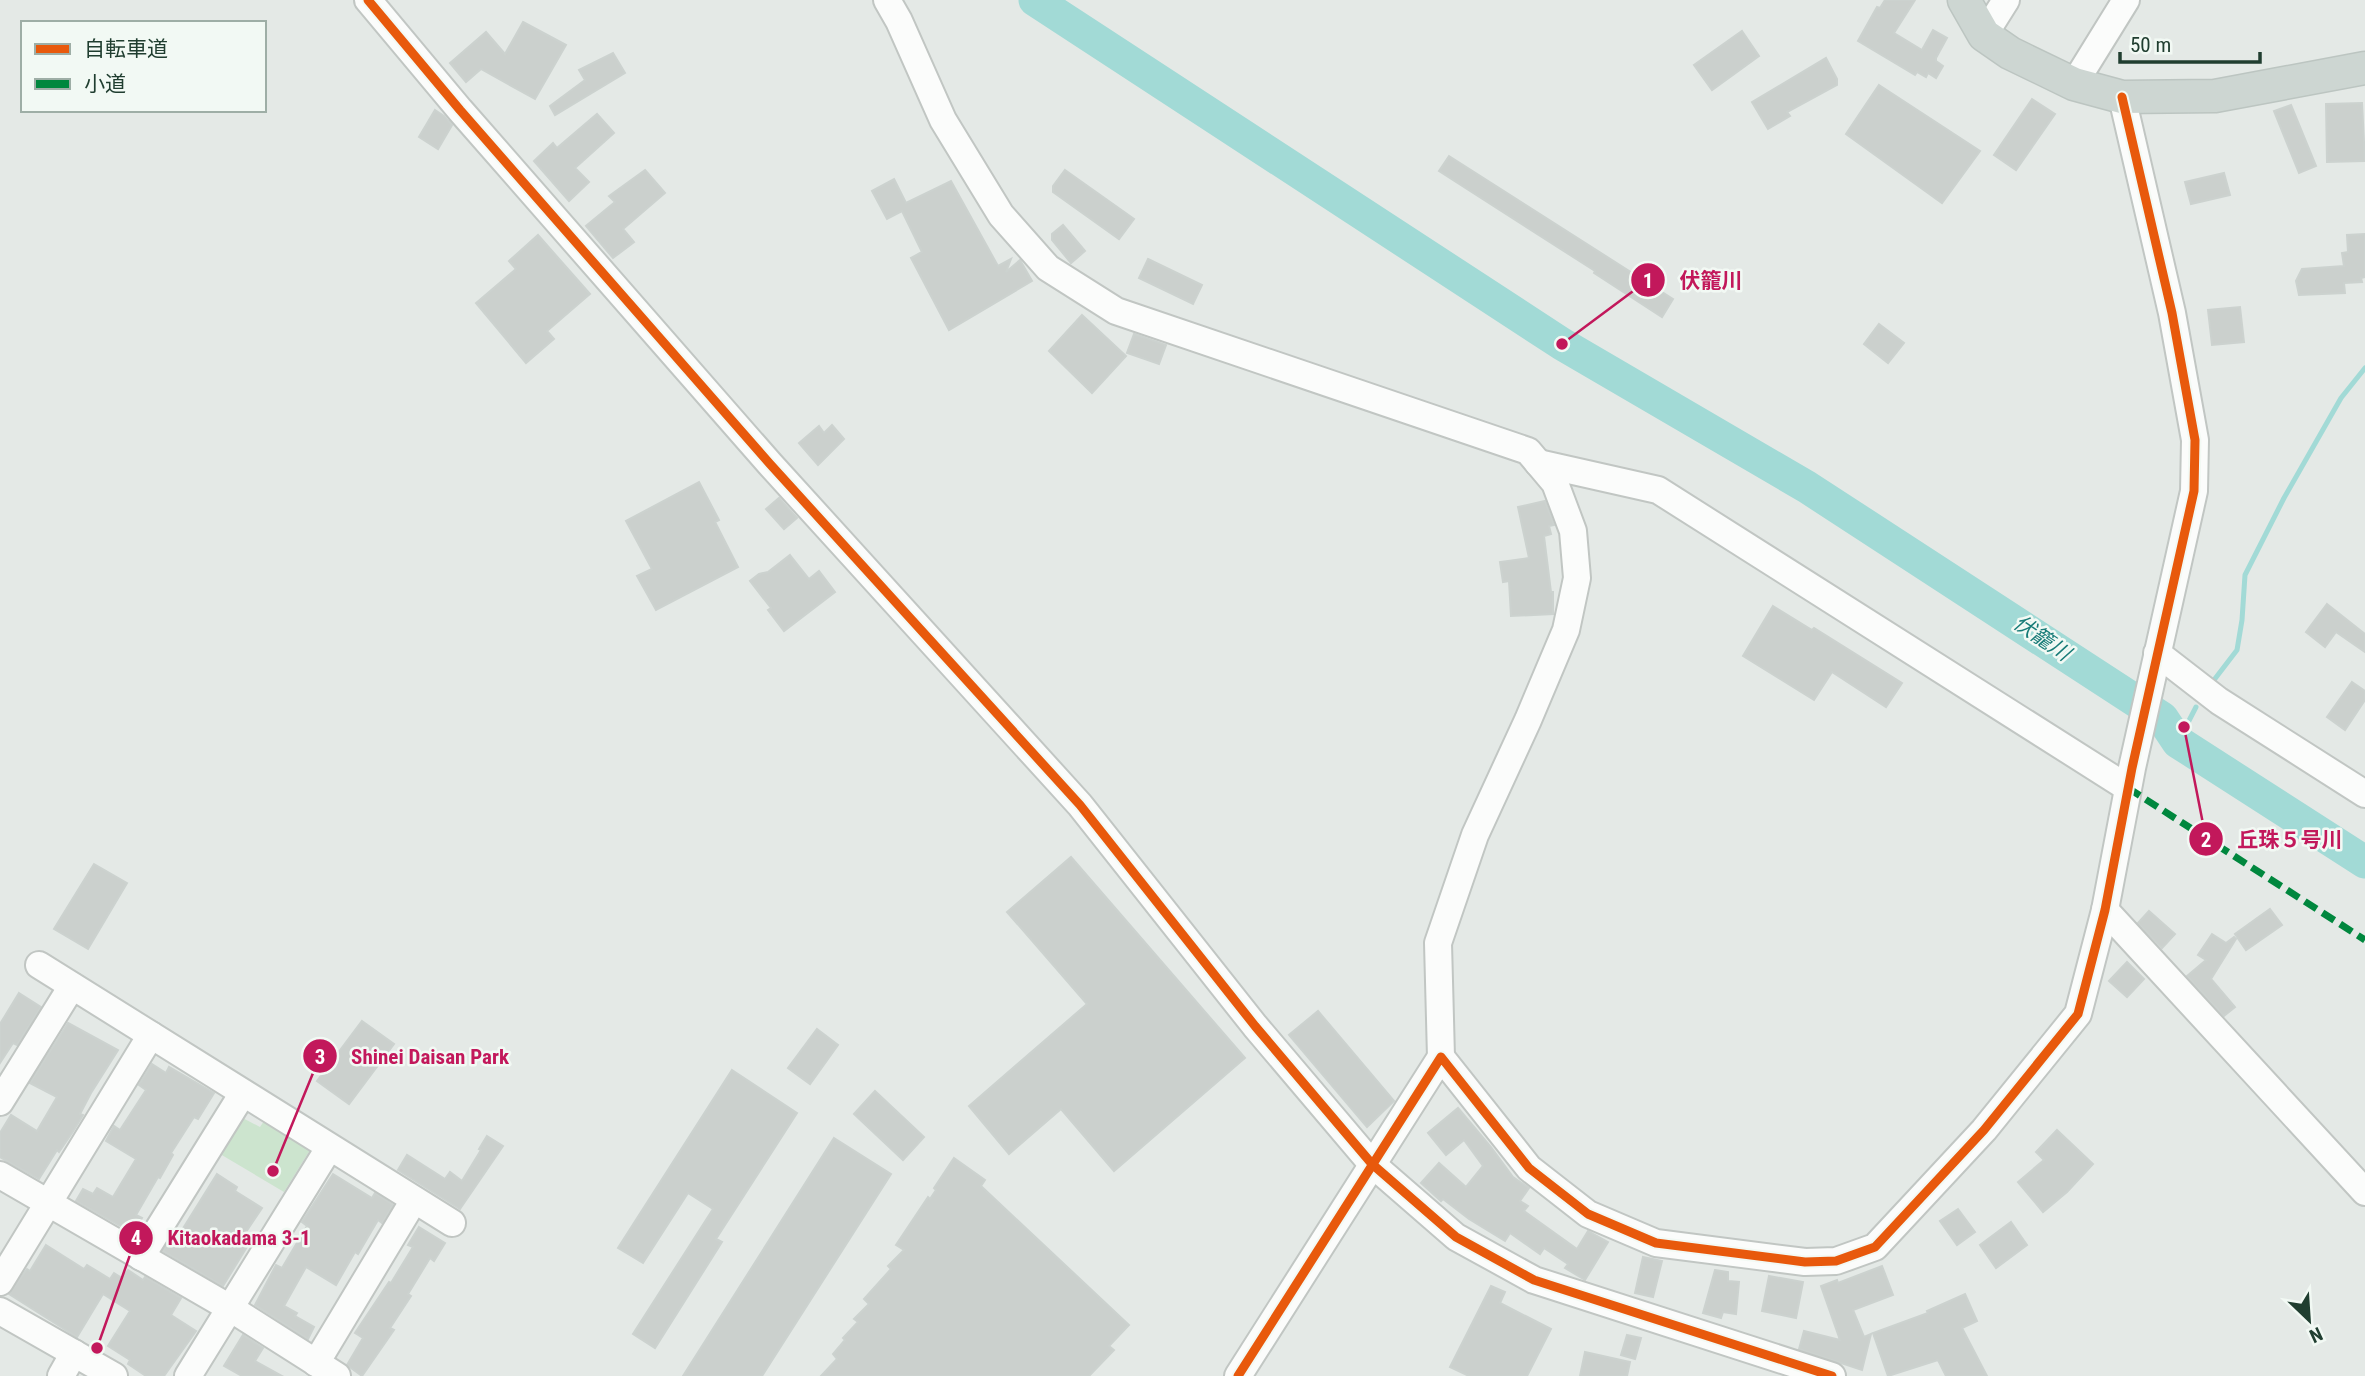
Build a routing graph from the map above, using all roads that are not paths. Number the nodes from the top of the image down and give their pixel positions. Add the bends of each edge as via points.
1 (368, 0) edge
2 (887, 0) edge
3 (1965, 0) edge
4 (2006, 0) edge
5 (2126, 0) edge
6 (1984, 35) junction
7 (2365, 68) edge
8 (2074, 84) junction
9 (2122, 97) junction
10 (1538, 463) junction
11 (2155, 666) junction
12 (2130, 778) junction
13 (2365, 794) edge
14 (2105, 909) junction
15 (39, 965) dead end
16 (72, 986) junction
17 (151, 1035) junction
18 (1441, 1057) junction
19 (243, 1093) junction
20 (0, 1102) edge
21 (329, 1148) junction
22 (1372, 1164) junction
23 (0, 1175) edge
24 (2365, 1192) edge
25 (414, 1200) junction
26 (48, 1203) junction
27 (452, 1223) dead end
28 (141, 1256) junction
29 (0, 1282) edge
30 (230, 1308) junction
31 (0, 1311) edge
32 (74, 1353) junction
33 (327, 1370) edge
34 (61, 1376) edge
35 (114, 1376) edge
36 (188, 1376) edge
37 (1238, 1376) edge
38 (1832, 1376) edge

1 - 22 street via 770,464 1080,805 1255,1026
2 - 10 street via 957,144 1000,215 1048,268 1116,311 1528,451
3 - 6 main road
4 - 6 street
5 - 8 street
6 - 8 main road
7 - 9 main road via 2215,96
8 - 9 main road
9 - 11 street via 2172,313 2195,440 2194,491
10 - 12 street via 1658,490
10 - 18 street via 1555,483 1573,531 1577,578 1566,630 1475,835 1438,943
11 - 12 street
11 - 13 street
12 - 14 street
14 - 18 street via 2078,1014 1984,1130 1875,1247 1836,1261 1805,1262 1656,1243 1588,1213 1529,1168
14 - 24 street
15 - 16 street
16 - 17 street
16 - 20 street
17 - 19 street
17 - 26 street
18 - 22 street
19 - 21 street
19 - 28 street
21 - 25 street
21 - 30 street
22 - 37 street
22 - 38 street via 1456,1237 1534,1280
23 - 26 street
25 - 27 street
25 - 33 street
26 - 28 street
26 - 29 street
28 - 30 street
30 - 33 street
30 - 36 street
31 - 32 street
32 - 34 street
32 - 35 street

